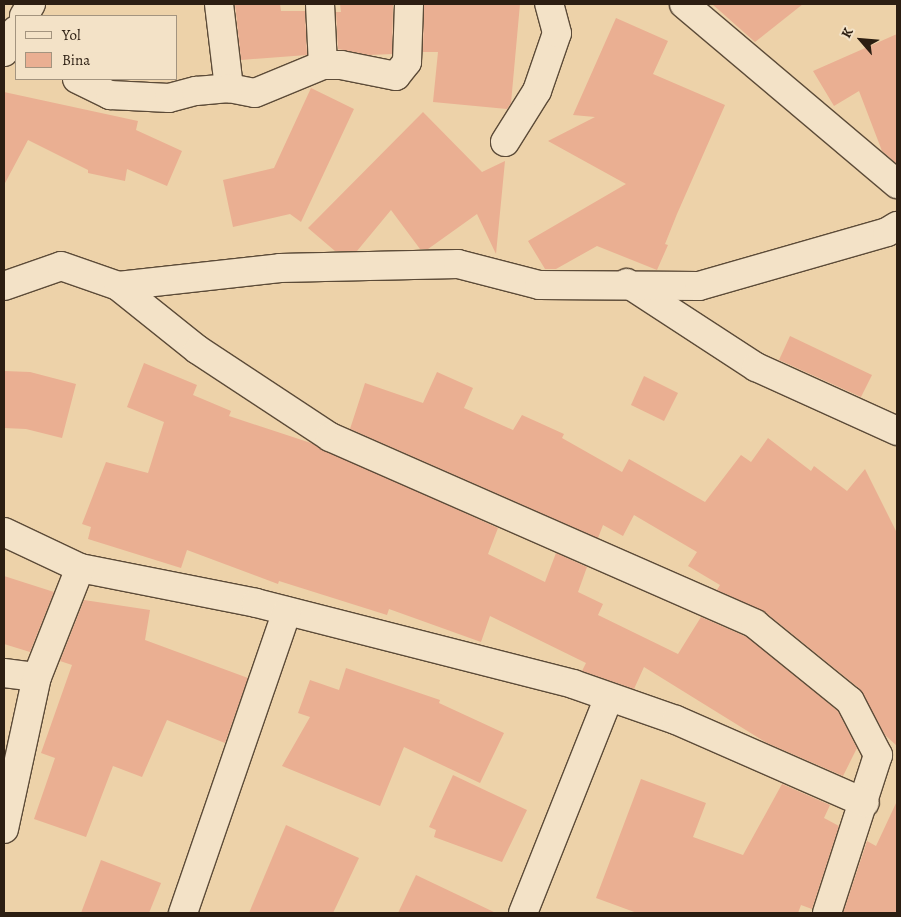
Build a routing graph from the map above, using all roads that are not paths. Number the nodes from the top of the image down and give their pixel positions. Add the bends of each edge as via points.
1 (31, 4) edge
2 (219, 4) edge
3 (320, 4) edge
4 (408, 4) edge
5 (550, 4) edge
6 (684, 4) edge
7 (25, 15) edge
8 (323, 65) junction
9 (79, 80) edge
10 (229, 88) junction
11 (504, 142) dead end
12 (897, 184) edge
13 (897, 226) edge
14 (627, 284) junction
15 (4, 286) edge
16 (118, 286) junction
17 (897, 431) edge
18 (4, 532) edge
19 (80, 568) junction
20 (287, 611) junction
21 (4, 673) edge
22 (37, 677) junction
23 (609, 697) junction
24 (888, 762) edge
25 (864, 803) junction
26 (4, 829) edge
27 (183, 913) edge
28 (523, 913) edge
29 (827, 913) edge

1 - 7 street
2 - 10 street
3 - 8 street
4 - 8 street via 406,62 396,76 341,65
5 - 11 street via 557,33 537,91
6 - 12 street
8 - 10 street via 254,92
9 - 10 street via 110,95 169,98
13 - 14 street via 887,232 698,286
14 - 16 street via 539,285 458,264 280,268
14 - 17 street via 756,367
15 - 16 street via 61,266
16 - 24 street via 198,350 330,437 755,624 850,701
18 - 19 street
19 - 20 street
19 - 22 street
20 - 23 street via 573,684
20 - 27 street
21 - 22 street
22 - 26 street
23 - 25 street via 676,720
23 - 28 street
24 - 25 street
25 - 29 street

